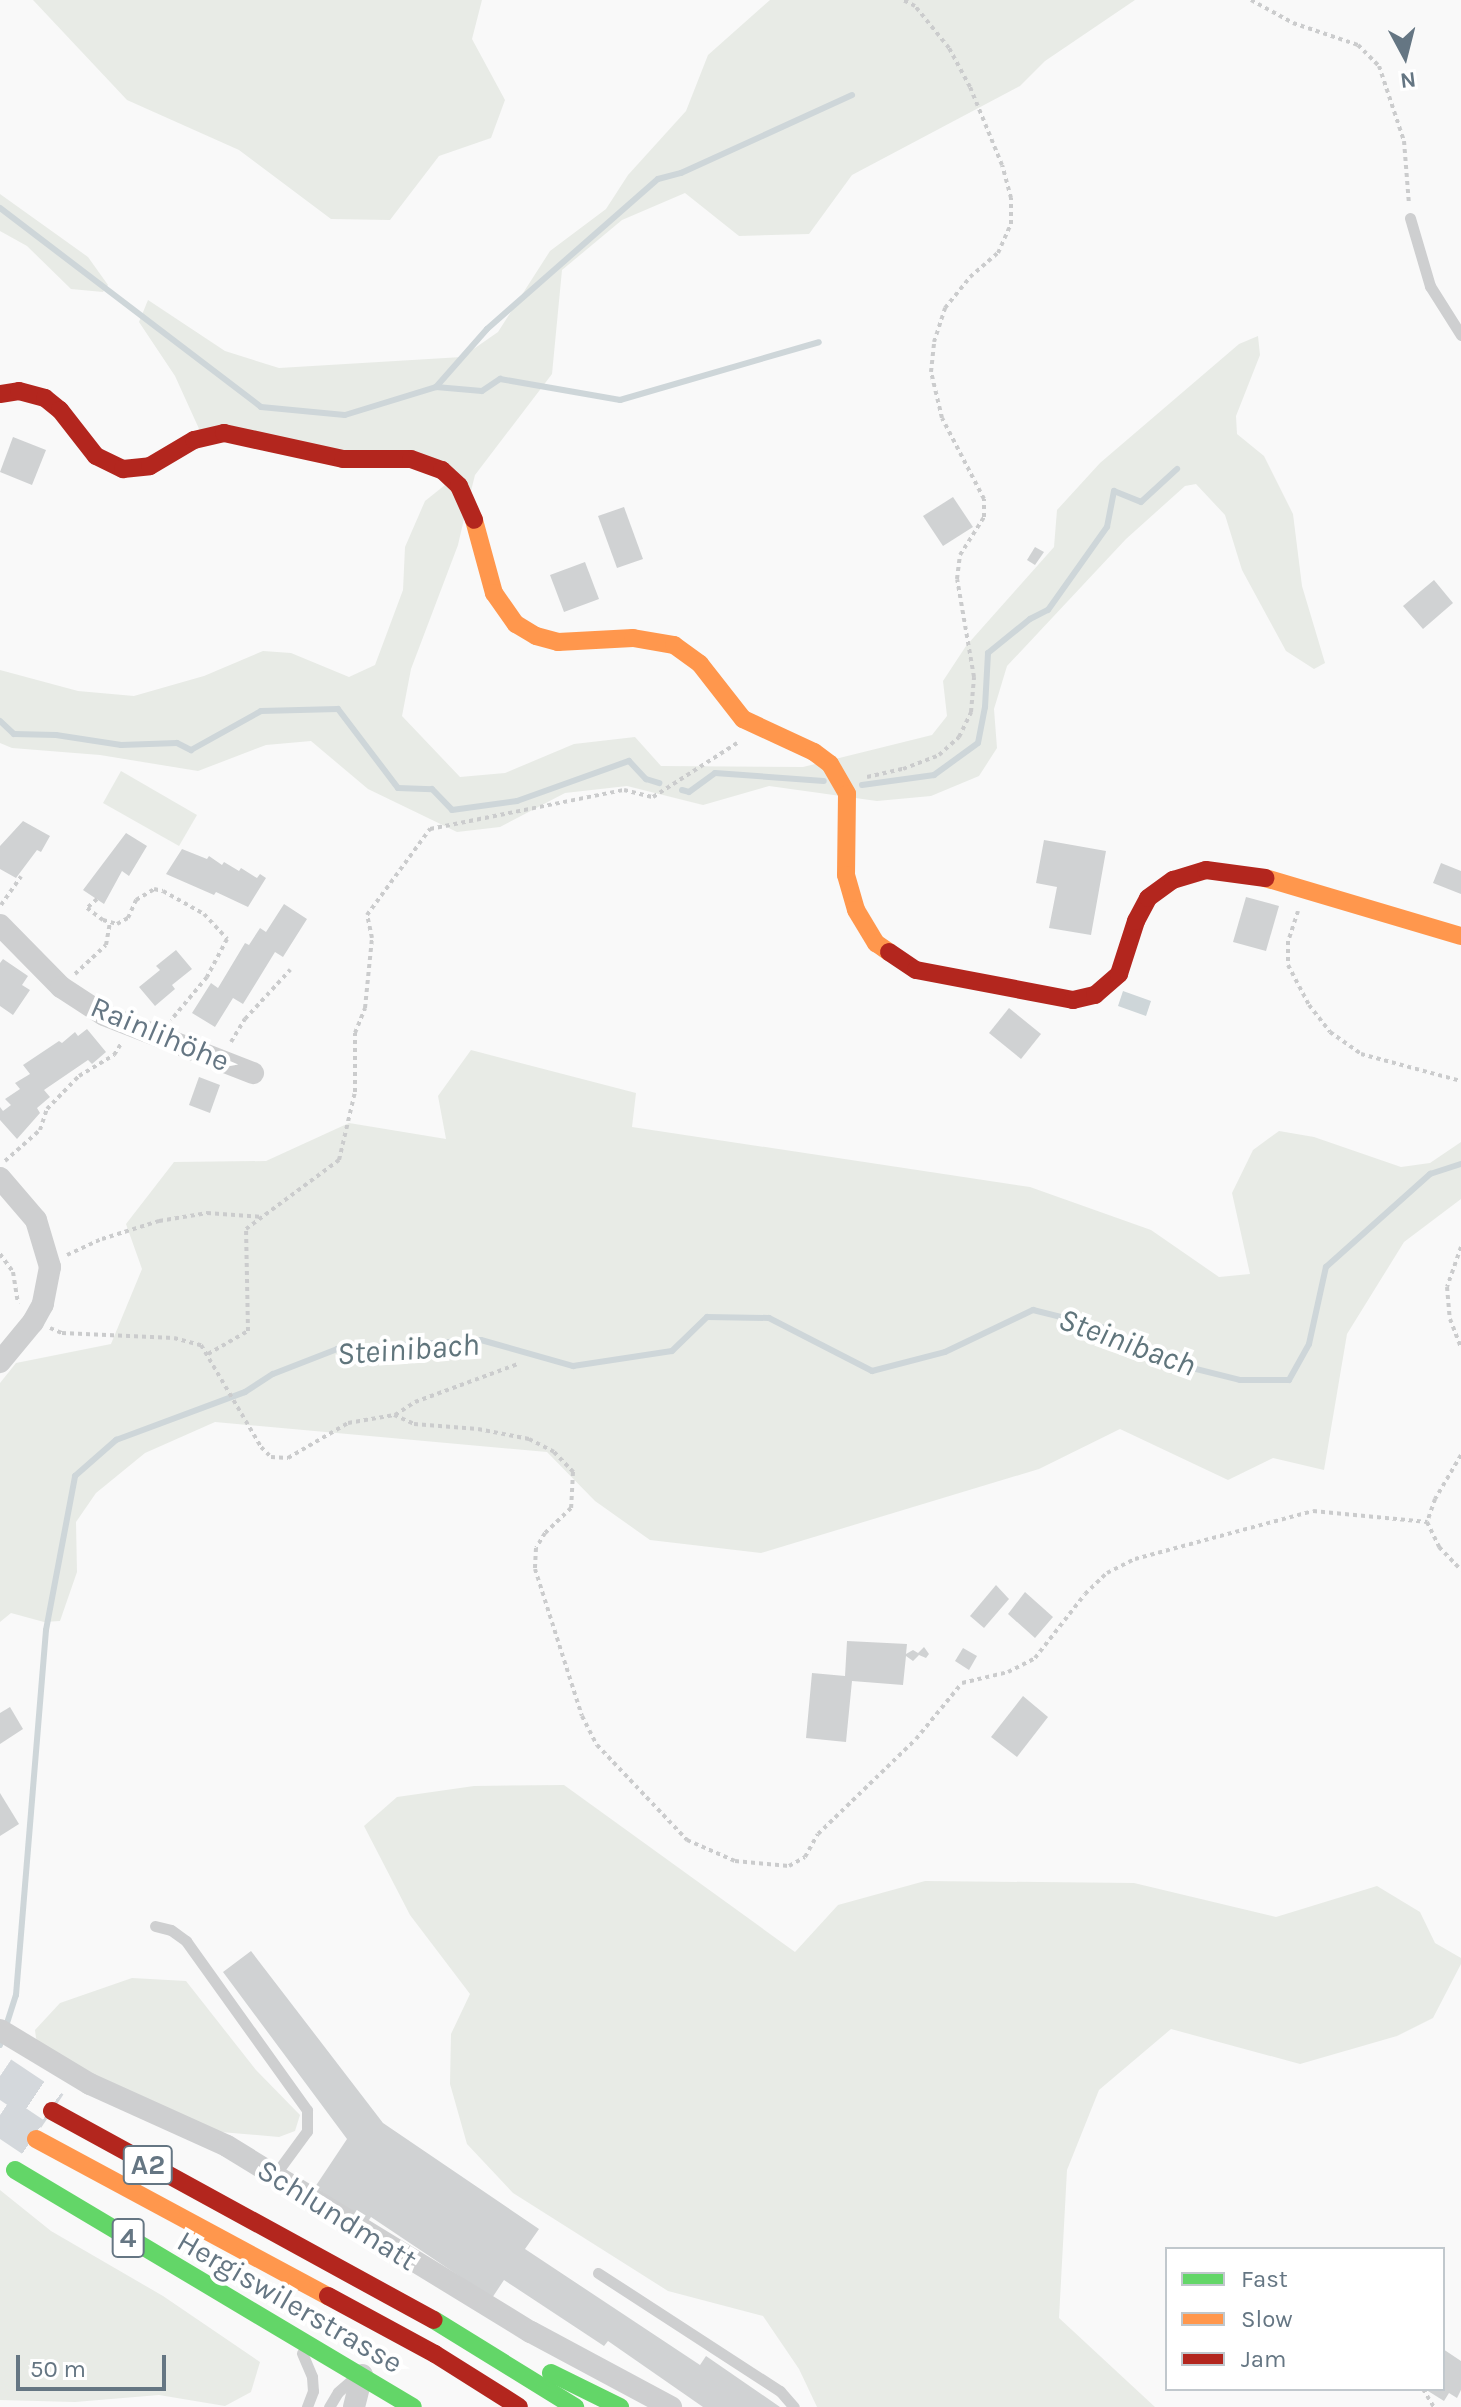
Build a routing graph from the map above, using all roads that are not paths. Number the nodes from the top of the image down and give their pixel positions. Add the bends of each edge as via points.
1 (1410, 218) road end
2 (1461, 335) edge
3 (0, 394) edge
4 (0, 925) edge
5 (1461, 936) edge
6 (253, 1073) dead end
7 (0, 1178) edge
8 (0, 1362) edge
9 (155, 1926) dead end
10 (6, 2034) edge
11 (52, 2111) tunnel mouth
12 (36, 2139) tunnel mouth
13 (15, 2170) dead end
14 (274, 2176) junction
15 (598, 2273) dead end
16 (343, 2304) junction
17 (295, 2338) junction
18 (483, 2348) junction
19 (362, 2375) junction
20 (452, 2387) dead end
21 (307, 2407) edge
22 (329, 2407) edge
23 (354, 2407) edge
24 (386, 2407) edge
25 (413, 2407) edge
26 (519, 2407) edge
27 (575, 2407) edge
28 (620, 2407) edge
29 (671, 2407) edge
30 (794, 2407) edge

1 - 2 lane via 1430,286
3 - 5 main road via 19,391 45,398 96,456 123,469 150,466 194,440 224,433 343,459 411,459 433,465 466,495 494,593 516,624 558,642 633,638 674,645 700,664 736,711 761,730 822,757 843,783 848,804 846,875 861,922 894,958 943,978 1052,998 1082,998 1102,991 1119,974 1144,904 1154,892 1193,872 1219,870 1306,890
4 - 6 street, Rainlihöhe via 61,987 104,1015
7 - 8 street via 36,1220 50,1263 48,1292
9 - 14 lane via 186,1941 307,2110 307,2131
10 - 14 street, Schlundmatt via 113,2096 227,2146
11 - 18 main road, A2
12 - 16 main road, A2
13 - 17 main road, Hergiswilerstrasse / 4
14 - 29 street, Schlundmatt via 531,2332
15 - 30 lane via 780,2391
16 - 20 main road
16 - 26 main road, A2
17 - 19 main road, Hergiswilerstrasse / 4
17 - 21 lane via 312,2377
18 - 27 main road, A2
18 - 28 main road
19 - 22 lane via 349,2380
19 - 23 street
19 - 25 main road, Hergiswilerstrasse / 4
24 - 25 street

